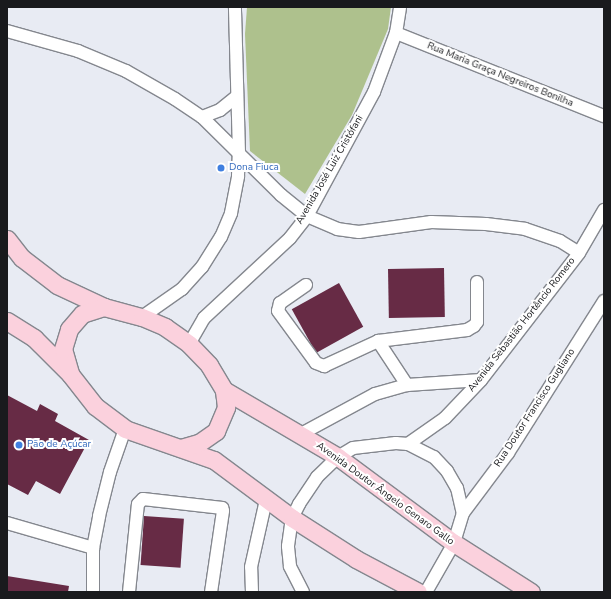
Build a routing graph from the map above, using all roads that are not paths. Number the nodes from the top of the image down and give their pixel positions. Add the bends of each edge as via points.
1 (235, 7) edge
2 (400, 7) edge
3 (7, 31) edge
4 (396, 33) junction
5 (236, 97) junction
6 (604, 116) edge
7 (202, 117) junction
8 (239, 153) junction
9 (604, 210) edge
10 (307, 216) junction
11 (7, 239) edge
12 (579, 253) junction
13 (477, 282) dead end
14 (306, 285) dead end
15 (604, 301) edge
16 (104, 307) junction
17 (142, 317) junction
18 (7, 321) edge
19 (7, 337) edge
20 (34, 338) junction
21 (378, 341) junction
22 (189, 344) junction
23 (70, 374) junction
24 (481, 380) junction
25 (407, 385) junction
26 (224, 390) junction
27 (125, 429) junction
28 (301, 434) junction
29 (408, 444) junction
30 (181, 448) junction
31 (338, 457) junction
32 (266, 500) junction
33 (463, 513) junction
34 (292, 518) junction
35 (7, 523) edge
36 (454, 543) junction
37 (93, 548) junction
38 (93, 592) edge
39 (129, 592) edge
40 (211, 592) edge
41 (252, 592) edge
42 (303, 592) edge
43 (418, 592) edge
44 (426, 592) edge
45 (531, 592) edge

1 - 5 street
2 - 4 street, Avenida José Luiz Cristófani
3 - 7 street via 78,51 126,71
4 - 6 street, Rua Maria Graça Negreiros Bonilha
4 - 10 street, Avenida José Luiz Cristófani via 374,92
5 - 7 street via 220,110
5 - 8 street
7 - 8 street
8 - 10 street via 281,195
8 - 17 street via 238,176 231,213 221,237 202,267 182,289
9 - 12 street, Avenida Sebastião Hortêncio Romero
10 - 12 street via 337,229 359,232 431,222 486,224 525,230 560,241
10 - 22 street, Avenida José Luiz Cristófani via 290,238 204,318
11 - 16 main road, Avenida Doutor Ângelo Genaro Gallo via 22,258 57,285
12 - 24 street, Avenida Sebastião Hortêncio Romero
13 - 21 street via 477,322 474,326 467,330
14 - 21 street via 280,303 278,308 316,363 324,366
15 - 33 street, Rua Doutor Francisco Gugliano via 508,453
16 - 17 main road, Avenida Doutor Ângelo Genaro Gallo
16 - 23 main road via 82,314 70,329 63,349
17 - 22 main road, Avenida Doutor Ângelo Genaro Gallo via 165,327
18 - 20 main road
19 - 20 main road
20 - 23 main road
21 - 25 street
22 - 26 main road, Avenida Doutor Ângelo Genaro Gallo via 209,365
23 - 27 main road via 95,406
24 - 25 street
24 - 29 street, Avenida Sebastião Hortêncio Romero via 445,418
25 - 28 street via 375,394
26 - 28 main road, Avenida Doutor Ângelo Genaro Gallo
26 - 30 main road via 226,406 216,431 199,443
27 - 30 main road
27 - 37 street via 110,472
28 - 31 main road, Avenida Doutor Ângelo Genaro Gallo
29 - 31 street via 353,448
29 - 33 street via 434,457 447,470 457,488
30 - 32 main road via 214,460
31 - 34 street via 317,478
31 - 36 main road, Avenida Doutor Ângelo Genaro Gallo
32 - 34 main road
32 - 41 street via 251,567
33 - 36 street
34 - 42 street via 288,546 290,566
34 - 43 main road via 356,559
35 - 37 street
36 - 44 street
36 - 45 main road, Avenida Doutor Ângelo Genaro Gallo
37 - 38 street
39 - 40 street via 138,504 143,499 222,508

